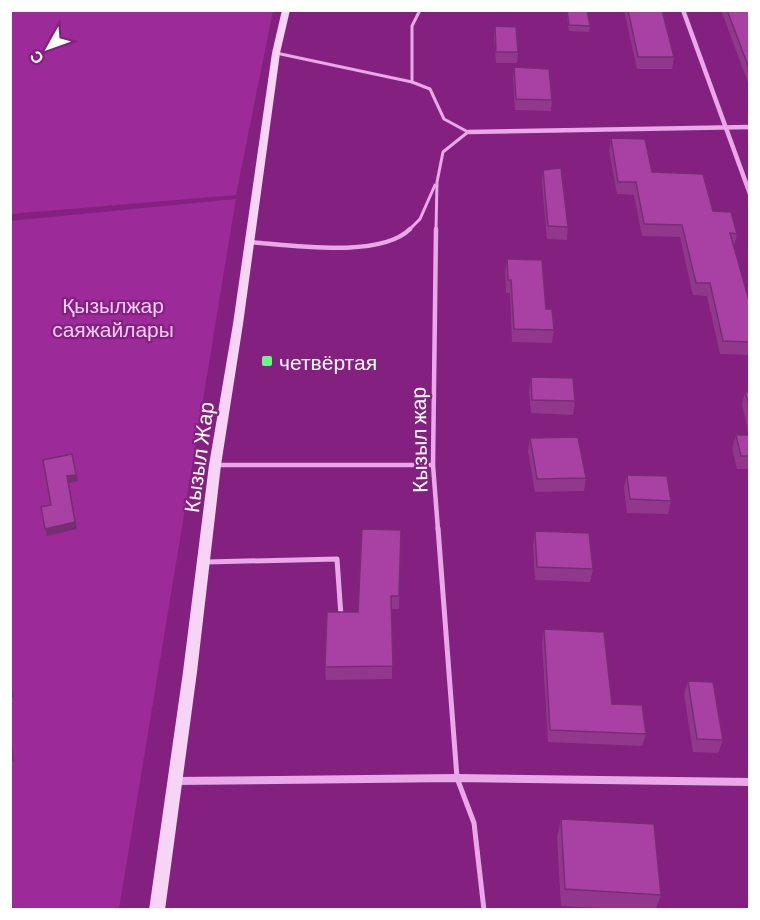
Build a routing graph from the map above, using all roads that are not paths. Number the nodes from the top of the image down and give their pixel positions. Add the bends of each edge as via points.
1 (286, 10) edge
2 (420, 10) edge
3 (683, 10) edge
4 (276, 52) junction
5 (412, 81) junction
6 (726, 126) junction
7 (750, 126) edge
8 (468, 132) junction
9 (437, 182) junction
10 (750, 194) edge
11 (249, 242) junction
12 (215, 465) junction
13 (433, 465) junction
14 (203, 562) junction
15 (341, 616) edge
16 (457, 778) junction
17 (175, 781) junction
18 (750, 782) edge
19 (157, 909) edge
20 (484, 909) edge

1 - 4 main road, Кызыл Жар
2 - 5 lane via 412,26
3 - 6 street
4 - 5 lane
4 - 11 main road, Кызыл Жар
5 - 8 lane via 430,89 444,119
6 - 7 street
6 - 8 street
6 - 10 street
8 - 9 lane, Кызыл жар via 443,152
9 - 11 lane via 420,219 402,237 349,249
9 - 13 lane, Кызыл жар
11 - 12 main road, Кызыл Жар
12 - 13 lane
12 - 14 main road, Кызыл Жар
13 - 16 lane, Кызыл жар
14 - 15 lane via 337,559
14 - 17 main road, Кызыл Жар
16 - 17 street
16 - 18 street
16 - 20 lane, Кызыл жар via 474,823
17 - 19 main road, Кызыл Жар

